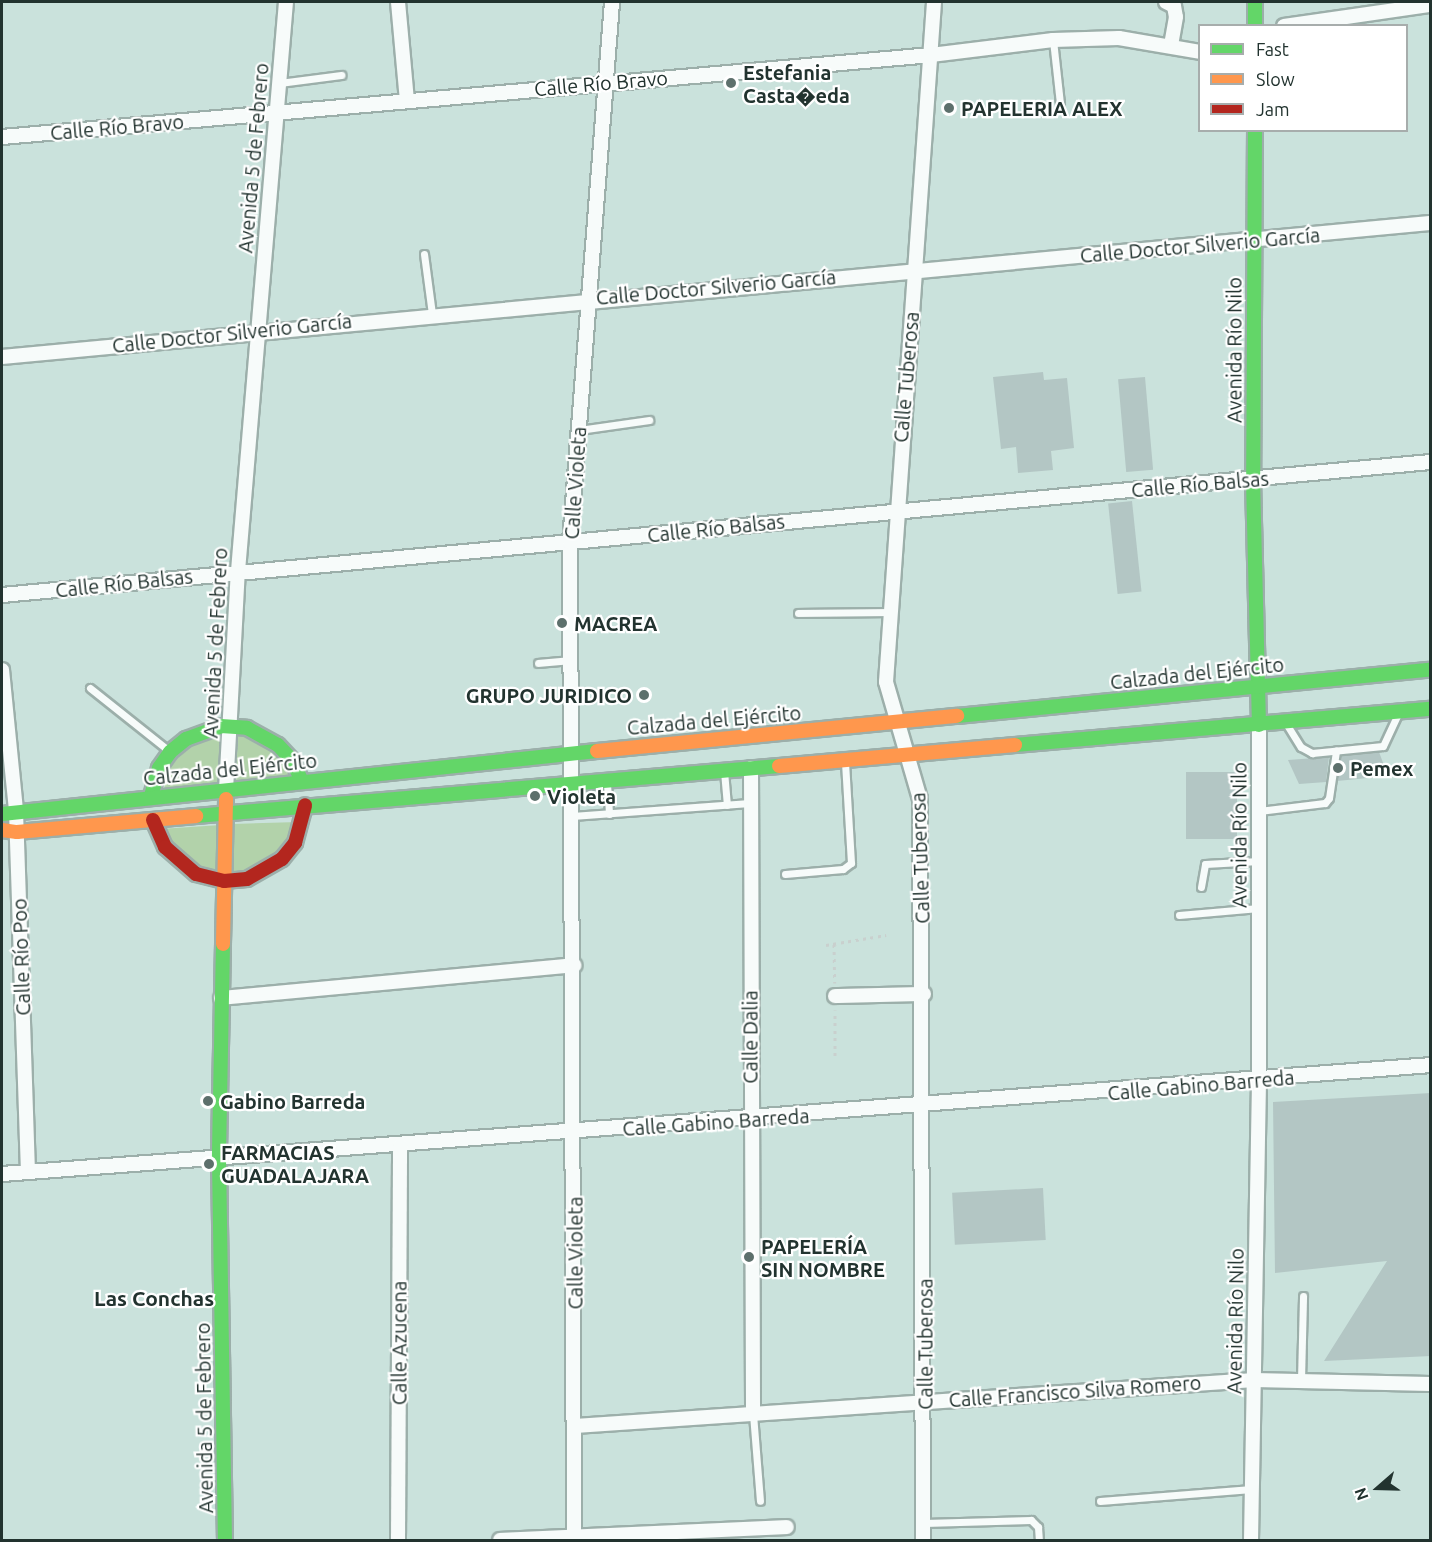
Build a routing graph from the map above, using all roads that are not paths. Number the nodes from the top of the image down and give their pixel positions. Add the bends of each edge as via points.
1 (286, 2) edge
2 (398, 2) edge
3 (612, 2) edge
4 (934, 2) edge
5 (1166, 2) edge
6 (1255, 2) edge
7 (1431, 5) edge
8 (1255, 24) edge
9 (1298, 24) edge
10 (1053, 40) junction
11 (1171, 45) junction
12 (1198, 52) edge
13 (931, 54) junction
14 (341, 75) dead end
15 (606, 82) junction
16 (279, 83) junction
17 (407, 101) junction
18 (1060, 104) dead end
19 (276, 113) junction
20 (1255, 132) edge
21 (2, 137) edge
22 (1431, 223) edge
23 (1254, 241) junction
24 (424, 254) dead end
25 (915, 269) junction
26 (589, 299) junction
27 (432, 314) junction
28 (258, 330) junction
29 (2, 357) edge
30 (649, 420) dead end
31 (579, 430) junction
32 (1431, 462) edge
33 (1253, 480) junction
34 (896, 511) junction
35 (570, 542) junction
36 (238, 571) junction
37 (2, 595) edge
38 (890, 612) junction
39 (798, 613) dead end
40 (571, 660) junction
41 (538, 663) dead end
42 (2, 670) edge
43 (1431, 670) edge
44 (1256, 686) junction
45 (90, 688) dead end
46 (1431, 709) edge
47 (1398, 713) junction
48 (897, 723) junction
49 (1286, 723) junction
50 (1259, 725) junction
51 (230, 726) junction
52 (1336, 751) junction
53 (170, 752) junction
54 (572, 753) junction
55 (909, 756) junction
56 (845, 760) junction
57 (751, 768) junction
58 (724, 770) junction
59 (606, 781) junction
60 (302, 782) junction
61 (572, 784) junction
62 (226, 790) junction
63 (151, 796) junction
64 (750, 803) junction
65 (727, 805) junction
66 (305, 806) junction
67 (16, 811) junction
68 (1259, 811) junction
69 (225, 812) junction
70 (2, 814) edge
71 (609, 814) junction
72 (572, 816) junction
73 (153, 820) junction
74 (2, 830) edge
75 (17, 832) junction
76 (1259, 861) junction
77 (784, 874) dead end
78 (224, 881) junction
79 (1201, 887) dead end
80 (1259, 908) junction
81 (1179, 915) dead end
82 (574, 965) junction
83 (924, 994) junction
84 (836, 996) dead end
85 (221, 998) junction
86 (1431, 1065) edge
87 (1259, 1080) junction
88 (924, 1106) junction
89 (750, 1119) junction
90 (575, 1133) junction
91 (400, 1146) junction
92 (219, 1161) junction
93 (28, 1172) junction
94 (2, 1174) edge
95 (1303, 1296) dead end
96 (1254, 1380) junction
97 (1301, 1380) junction
98 (1431, 1384) edge
99 (925, 1401) junction
100 (753, 1414) junction
101 (575, 1426) junction
102 (1251, 1489) junction
103 (760, 1501) dead end
104 (1100, 1501) dead end
105 (924, 1523) junction
106 (787, 1527) dead end
107 (574, 1539) edge
108 (225, 1540) edge
109 (398, 1540) edge
110 (500, 1540) edge
111 (923, 1540) edge
112 (1039, 1540) edge
113 (1251, 1540) edge

1 - 16 street, Avenida 5 de Febrero
2 - 17 street
3 - 15 street, Calle Violeta
4 - 13 street, Calle Tuberosa
5 - 11 street via 1174,6 1176,17
6 - 8 main road
7 - 9 street
10 - 11 street, Calle Río Bravo via 1119,38
10 - 13 street, Calle Río Bravo
10 - 18 lane
11 - 12 street, Calle Río Bravo
13 - 15 street, Calle Río Bravo
13 - 25 street, Calle Tuberosa
14 - 16 lane
15 - 17 street, Calle Río Bravo
15 - 26 street, Calle Violeta
16 - 19 street, Avenida 5 de Febrero
17 - 19 street, Calle Río Bravo
19 - 21 street, Calle Río Bravo
19 - 28 street, Avenida 5 de Febrero
20 - 23 main road, Avenida Río Nilo
22 - 23 street, Calle Doctor Silverio García
23 - 25 street, Calle Doctor Silverio García
23 - 33 main road, Avenida Río Nilo
24 - 27 lane
25 - 26 street, Calle Doctor Silverio García
25 - 34 street, Calle Tuberosa
26 - 27 street, Calle Doctor Silverio García
26 - 31 street, Calle Violeta
27 - 28 street, Calle Doctor Silverio García
28 - 29 street, Calle Doctor Silverio García
28 - 36 street, Avenida 5 de Febrero
30 - 31 lane
31 - 35 street, Calle Violeta
32 - 33 street, Calle Río Balsas
33 - 34 street, Calle Río Balsas
33 - 44 main road, Avenida Río Nilo
34 - 35 street, Calle Río Balsas
34 - 38 street, Calle Tuberosa
35 - 36 street, Calle Río Balsas
35 - 40 street, Calle Violeta
36 - 37 street, Calle Río Balsas
36 - 51 street, Avenida 5 de Febrero
38 - 39 lane
38 - 48 street, Calle Tuberosa via 886,682
40 - 41 lane
40 - 54 street, Calle Violeta
42 - 67 street, Calle Río Poo
43 - 44 main road, Calzada del Ejército
44 - 48 main road, Calzada del Ejército
44 - 50 main road, Avenida Río Nilo
45 - 53 lane
46 - 47 main road
47 - 49 main road
47 - 52 lane via 1383,746
48 - 54 main road, Calzada del Ejército
48 - 55 street, Calle Tuberosa
49 - 50 main road
49 - 52 lane via 1304,751
50 - 55 main road
50 - 68 street, Avenida Río Nilo
51 - 53 main road via 203,730
51 - 60 main road via 263,735 278,745 292,759
51 - 62 street, Avenida 5 de Febrero
52 - 68 lane via 1325,803
53 - 63 main road via 159,768
54 - 60 main road, Calzada del Ejército
54 - 61 street, Calle Violeta
55 - 56 main road
55 - 83 street, Calle Tuberosa via 920,799
56 - 57 main road
56 - 77 lane via 851,863 843,869
57 - 58 main road
57 - 64 street, Calle Dalia
58 - 59 main road
58 - 65 lane
59 - 61 main road
59 - 71 lane
60 - 62 main road, Calzada del Ejército
61 - 66 main road
61 - 72 street, Calle Violeta
62 - 63 main road, Calzada del Ejército
62 - 69 main road, Avenida 5 de Febrero
63 - 67 main road, Calzada del Ejército
64 - 65 lane
64 - 89 street, Calle Dalia
65 - 71 lane
66 - 69 main road
66 - 78 main road via 295,843 282,859 247,879
67 - 70 main road, Calzada del Ejército
67 - 75 street, Calle Río Poo
68 - 76 street, Avenida Río Nilo
69 - 73 main road
69 - 78 main road, Avenida 5 de Febrero
71 - 72 lane
72 - 82 street, Calle Violeta
73 - 75 main road
73 - 78 main road via 165,847 179,863 196,874
74 - 75 main road
75 - 93 street, Calle Río Poo
76 - 79 lane via 1212,861 1202,868
76 - 80 street, Avenida Río Nilo
78 - 85 main road, Avenida 5 de Febrero
80 - 81 lane
80 - 87 street, Avenida Río Nilo
82 - 85 street
82 - 90 street, Calle Violeta
83 - 84 street
83 - 88 street, Calle Tuberosa
85 - 92 main road, Avenida 5 de Febrero
86 - 87 street, Calle Gabino Barreda
87 - 88 street, Calle Gabino Barreda
87 - 96 street, Avenida Río Nilo
88 - 89 street, Calle Gabino Barreda
88 - 99 street, Calle Tuberosa
89 - 90 street, Calle Gabino Barreda
89 - 100 street, Calle Dalia
90 - 91 street, Calle Gabino Barreda
90 - 101 street, Calle Violeta
91 - 92 street, Calle Gabino Barreda
91 - 109 street, Calle Azucena
92 - 93 street, Calle Gabino Barreda
92 - 108 main road, Avenida 5 de Febrero
93 - 94 street, Calle Gabino Barreda
95 - 97 lane
96 - 97 street, Calle Francisco Silva Romero
96 - 99 street, Calle Francisco Silva Romero
96 - 102 street, Avenida Río Nilo
97 - 98 street, Calle Francisco Silva Romero
99 - 100 street, Calle Francisco Silva Romero
99 - 105 street, Calle Tuberosa
100 - 101 street, Calle Francisco Silva Romero
100 - 103 lane
101 - 107 street, Calle Violeta
102 - 104 lane
102 - 113 street, Avenida Río Nilo
105 - 111 street, Calle Tuberosa
105 - 112 lane via 1030,1520 1038,1527
106 - 107 street
107 - 110 street

